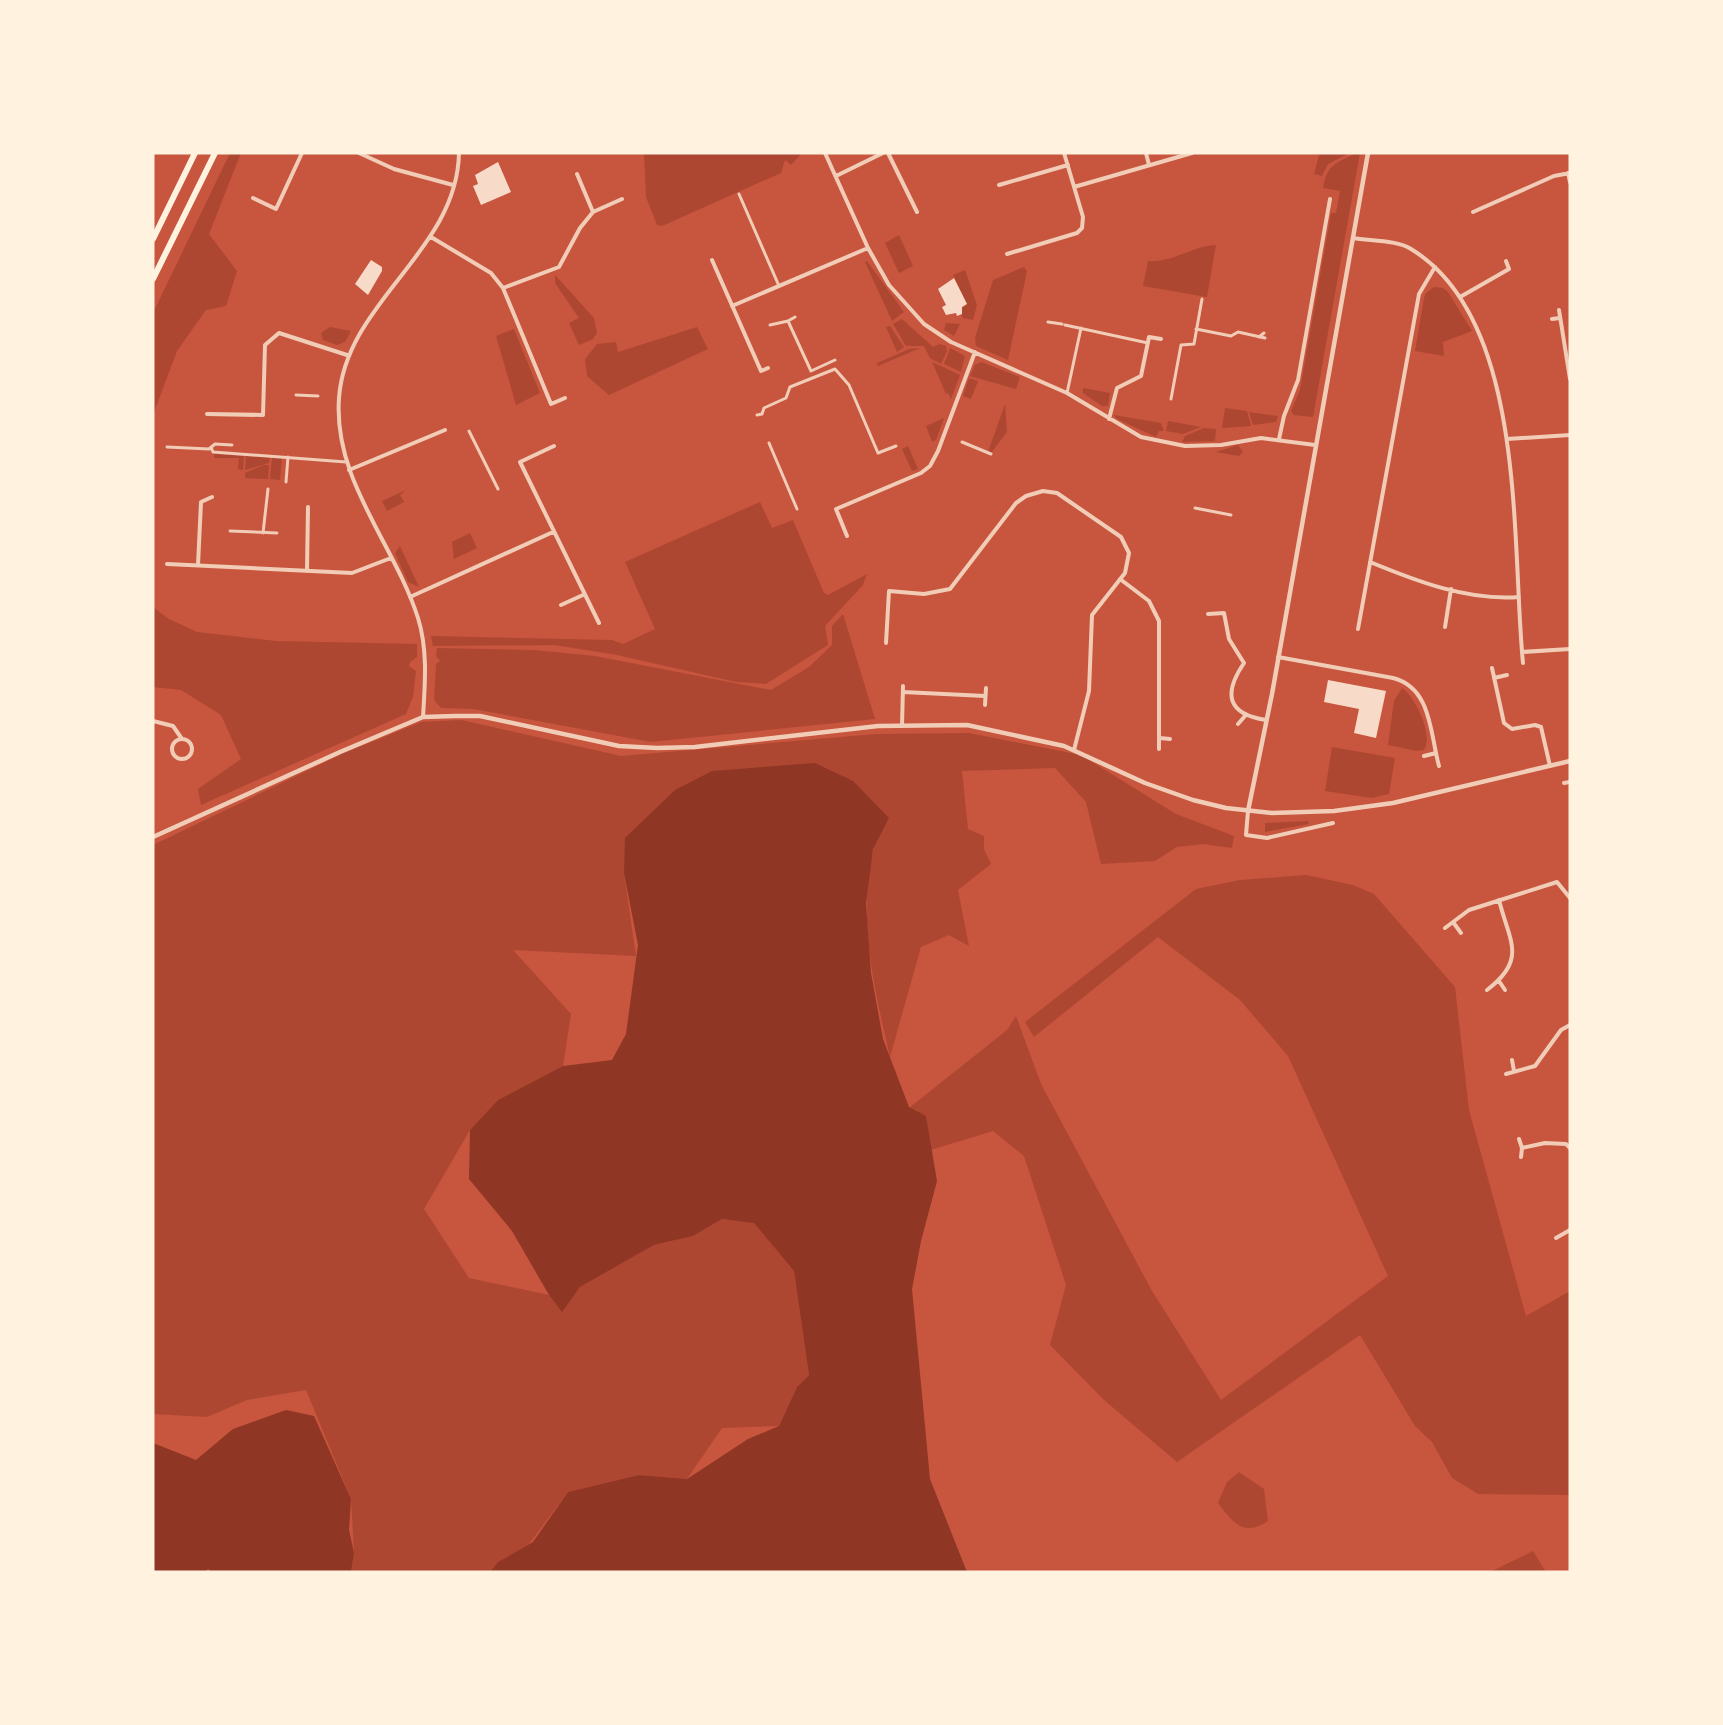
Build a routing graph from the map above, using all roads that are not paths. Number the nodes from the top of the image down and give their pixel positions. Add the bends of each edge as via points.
1 (195, 153) edge
2 (215, 153) edge
3 (302, 153) edge
4 (359, 153) edge
5 (459, 153) edge
6 (825, 153) edge
7 (883, 153) edge
8 (888, 153) edge
9 (1065, 153) edge
10 (1146, 153) edge
11 (1192, 153) edge
12 (1368, 153) edge
13 (1068, 165) junction
14 (1149, 165) junction
15 (1569, 173) edge
16 (577, 174) dead end
17 (836, 176) junction
18 (1570, 182) edge
19 (453, 185) junction
20 (999, 185) dead end
21 (1074, 187) junction
22 (739, 194) dead end
23 (253, 198) dead end
24 (622, 199) dead end
25 (1330, 199) dead end
26 (593, 212) junction
27 (917, 212) dead end
28 (1473, 213) dead end
29 (431, 237) junction
30 (1353, 238) junction
31 (153, 239) edge
32 (868, 248) junction
33 (1007, 254) dead end
34 (712, 260) dead end
35 (1506, 261) dead end
36 (1435, 267) junction
37 (153, 279) edge
38 (779, 286) junction
39 (503, 288) junction
40 (1460, 297) junction
41 (1202, 299) dead end
42 (732, 306) junction
43 (1559, 310) dead end
44 (795, 317) dead end
45 (1560, 318) junction
46 (1552, 319) dead end
47 (788, 321) junction
48 (1048, 322) dead end
49 (770, 326) dead end
50 (1081, 328) junction
51 (1196, 329) junction
52 (1265, 336) dead end
53 (1161, 339) dead end
54 (1148, 343) junction
55 (975, 352) junction
56 (347, 354) junction
57 (835, 360) dead end
58 (768, 368) dead end
59 (1570, 379) edge
60 (1067, 393) junction
61 (296, 395) dead end
62 (318, 396) dead end
63 (565, 398) dead end
64 (1171, 399) dead end
65 (207, 414) dead end
66 (757, 415) dead end
67 (1109, 419) junction
68 (445, 430) dead end
69 (469, 431) dead end
70 (1570, 435) edge
71 (1279, 439) junction
72 (1507, 439) junction
73 (962, 442) dead end
74 (769, 443) dead end
75 (232, 444) dead end
76 (1315, 445) junction
77 (554, 446) dead end
78 (896, 446) dead end
79 (167, 447) dead end
80 (211, 447) junction
81 (991, 454) dead end
82 (288, 457) junction
83 (346, 462) junction
84 (349, 470) junction
85 (286, 482) dead end
86 (268, 489) dead end
87 (498, 489) dead end
88 (212, 497) dead end
89 (308, 507) dead end
90 (1195, 508) dead end
91 (797, 509) dead end
92 (1231, 515) dead end
93 (230, 531) dead end
94 (553, 532) junction
95 (263, 533) junction
96 (277, 533) dead end
97 (847, 536) dead end
98 (391, 558) junction
99 (1370, 562) junction
100 (167, 564) dead end
101 (198, 566) junction
102 (307, 570) junction
103 (1120, 579) junction
104 (1451, 589) junction
105 (583, 595) junction
106 (410, 597) junction
107 (1519, 597) junction
108 (561, 605) dead end
109 (1208, 614) dead end
110 (599, 624) dead end
111 (1445, 627) dead end
112 (1358, 629) dead end
113 (886, 643) dead end
114 (1570, 650) edge
115 (1522, 652) junction
116 (1278, 657) junction
117 (1523, 663) dead end
118 (1492, 668) dead end
119 (1508, 675) dead end
120 (1494, 678) junction
121 (903, 686) dead end
122 (986, 688) dead end
123 (903, 692) junction
124 (985, 696) junction
125 (985, 705) dead end
126 (1245, 716) junction
127 (423, 717) junction
128 (1266, 720) junction
129 (153, 721) edge
130 (1238, 724) dead end
131 (902, 726) junction
132 (1160, 738) junction
133 (182, 739) junction
134 (1170, 739) dead end
135 (1160, 749) dead end
136 (1074, 750) junction
137 (1436, 753) junction
138 (1424, 756) dead end
139 (1570, 761) edge
140 (1439, 766) dead end
141 (1550, 766) junction
142 (1570, 782) edge
143 (1564, 783) dead end
144 (1248, 811) junction
145 (1333, 823) dead end
146 (153, 837) edge
147 (1570, 898) edge
148 (1499, 900) junction
149 (1454, 922) junction
150 (1445, 928) dead end
151 (1461, 933) dead end
152 (1499, 981) junction
153 (1487, 990) dead end
154 (1505, 990) dead end
155 (1570, 1025) edge
156 (1512, 1060) dead end
157 (1514, 1071) junction
158 (1506, 1074) dead end
159 (1519, 1139) dead end
160 (1522, 1148) junction
161 (1570, 1148) edge
162 (1521, 1157) dead end
163 (1570, 1230) edge
164 (1557, 1238) dead end

1 - 31 highway
2 - 37 highway
3 - 23 street via 276,209
4 - 19 street via 394,169
5 - 19 street
6 - 17 street
7 - 17 street
8 - 27 street
9 - 13 street
10 - 14 street
11 - 14 street
12 - 30 street
13 - 20 street
13 - 21 street
14 - 21 street
15 - 18 street
15 - 28 street
16 - 26 street
17 - 32 street
19 - 29 street
21 - 33 street via 1083,217 1077,233
22 - 38 street
24 - 26 street
25 - 71 street via 1298,380
26 - 39 street via 559,267
29 - 39 street via 491,273
29 - 56 street via 361,328
30 - 36 street via 1409,248
30 - 76 street
32 - 38 street
32 - 55 street via 889,285 924,324
34 - 42 street
35 - 40 street via 1509,269
36 - 40 street
36 - 99 street via 1419,294
38 - 42 street
39 - 63 street via 551,404
40 - 72 street via 1486,345
41 - 51 street
42 - 58 street via 761,371
43 - 45 street
44 - 47 street
45 - 46 street
45 - 59 street
47 - 49 street
47 - 57 street via 811,371
48 - 50 street
50 - 54 street
50 - 60 street
51 - 52 street via 1232,336 1238,332
51 - 64 street via 1194,344 1181,345
53 - 54 street via 1149,337
54 - 67 street via 1141,376 1117,388
55 - 60 street
55 - 97 street via 930,466 836,509
56 - 65 street via 279,333 265,345 263,415
56 - 83 street via 339,397 339,441
60 - 67 street
61 - 62 street
66 - 78 street via 786,398 790,387 835,369 849,385 878,453
67 - 71 street via 1141,437 1185,446
68 - 84 street
69 - 87 street
70 - 72 street
71 - 76 street
72 - 107 street
73 - 81 street
74 - 91 street
75 - 80 street
76 - 116 street
77 - 94 street via 520,462
79 - 80 street
80 - 82 street via 213,452
82 - 83 street
82 - 85 street
83 - 84 street
84 - 98 street
86 - 95 street
88 - 101 street via 201,502
89 - 102 street
90 - 92 street
93 - 95 street
94 - 105 street
94 - 106 street
95 - 96 street
98 - 102 street via 352,573
98 - 106 street
99 - 104 street
99 - 112 street
100 - 101 street
101 - 102 street
103 - 113 street via 1129,559 1121,537 1063,496 1043,491 1016,503 950,589 924,594 890,591
103 - 132 street via 1149,601 1159,621
103 - 136 street via 1092,615 1089,691
104 - 107 street
104 - 111 street
105 - 108 street
105 - 110 street
106 - 127 street via 423,641
107 - 115 street
109 - 126 street via 1224,613 1228,639 1244,663 1230,692 1233,704
114 - 115 street
115 - 117 street
116 - 128 street
116 - 137 street via 1409,684 1426,707
118 - 120 street
119 - 120 street
120 - 141 street via 1504,723 1512,729 1535,724 1541,727
121 - 123 street
122 - 124 street
123 - 124 street
123 - 131 street
124 - 125 street
126 - 128 street
126 - 130 street
127 - 131 street via 480,716 587,741 657,748
127 - 146 street
128 - 144 street
129 - 133 street via 173,726
131 - 136 street via 968,725
132 - 134 street
132 - 135 street
133 - 133 street via 172,750 184,759 192,749
136 - 144 street via 1193,800
137 - 138 street
137 - 140 street
139 - 141 street
141 - 144 street via 1393,803 1324,812
142 - 143 street
144 - 145 street via 1246,835 1267,838
147 - 148 street via 1557,882
148 - 149 street via 1469,910
148 - 152 street via 1513,951 1509,970
149 - 150 street
149 - 151 street
152 - 153 street
152 - 154 street
155 - 157 street via 1561,1030 1535,1066
156 - 157 street
157 - 158 street
159 - 160 street
160 - 161 street via 1545,1143 1566,1144
160 - 162 street
163 - 164 street

